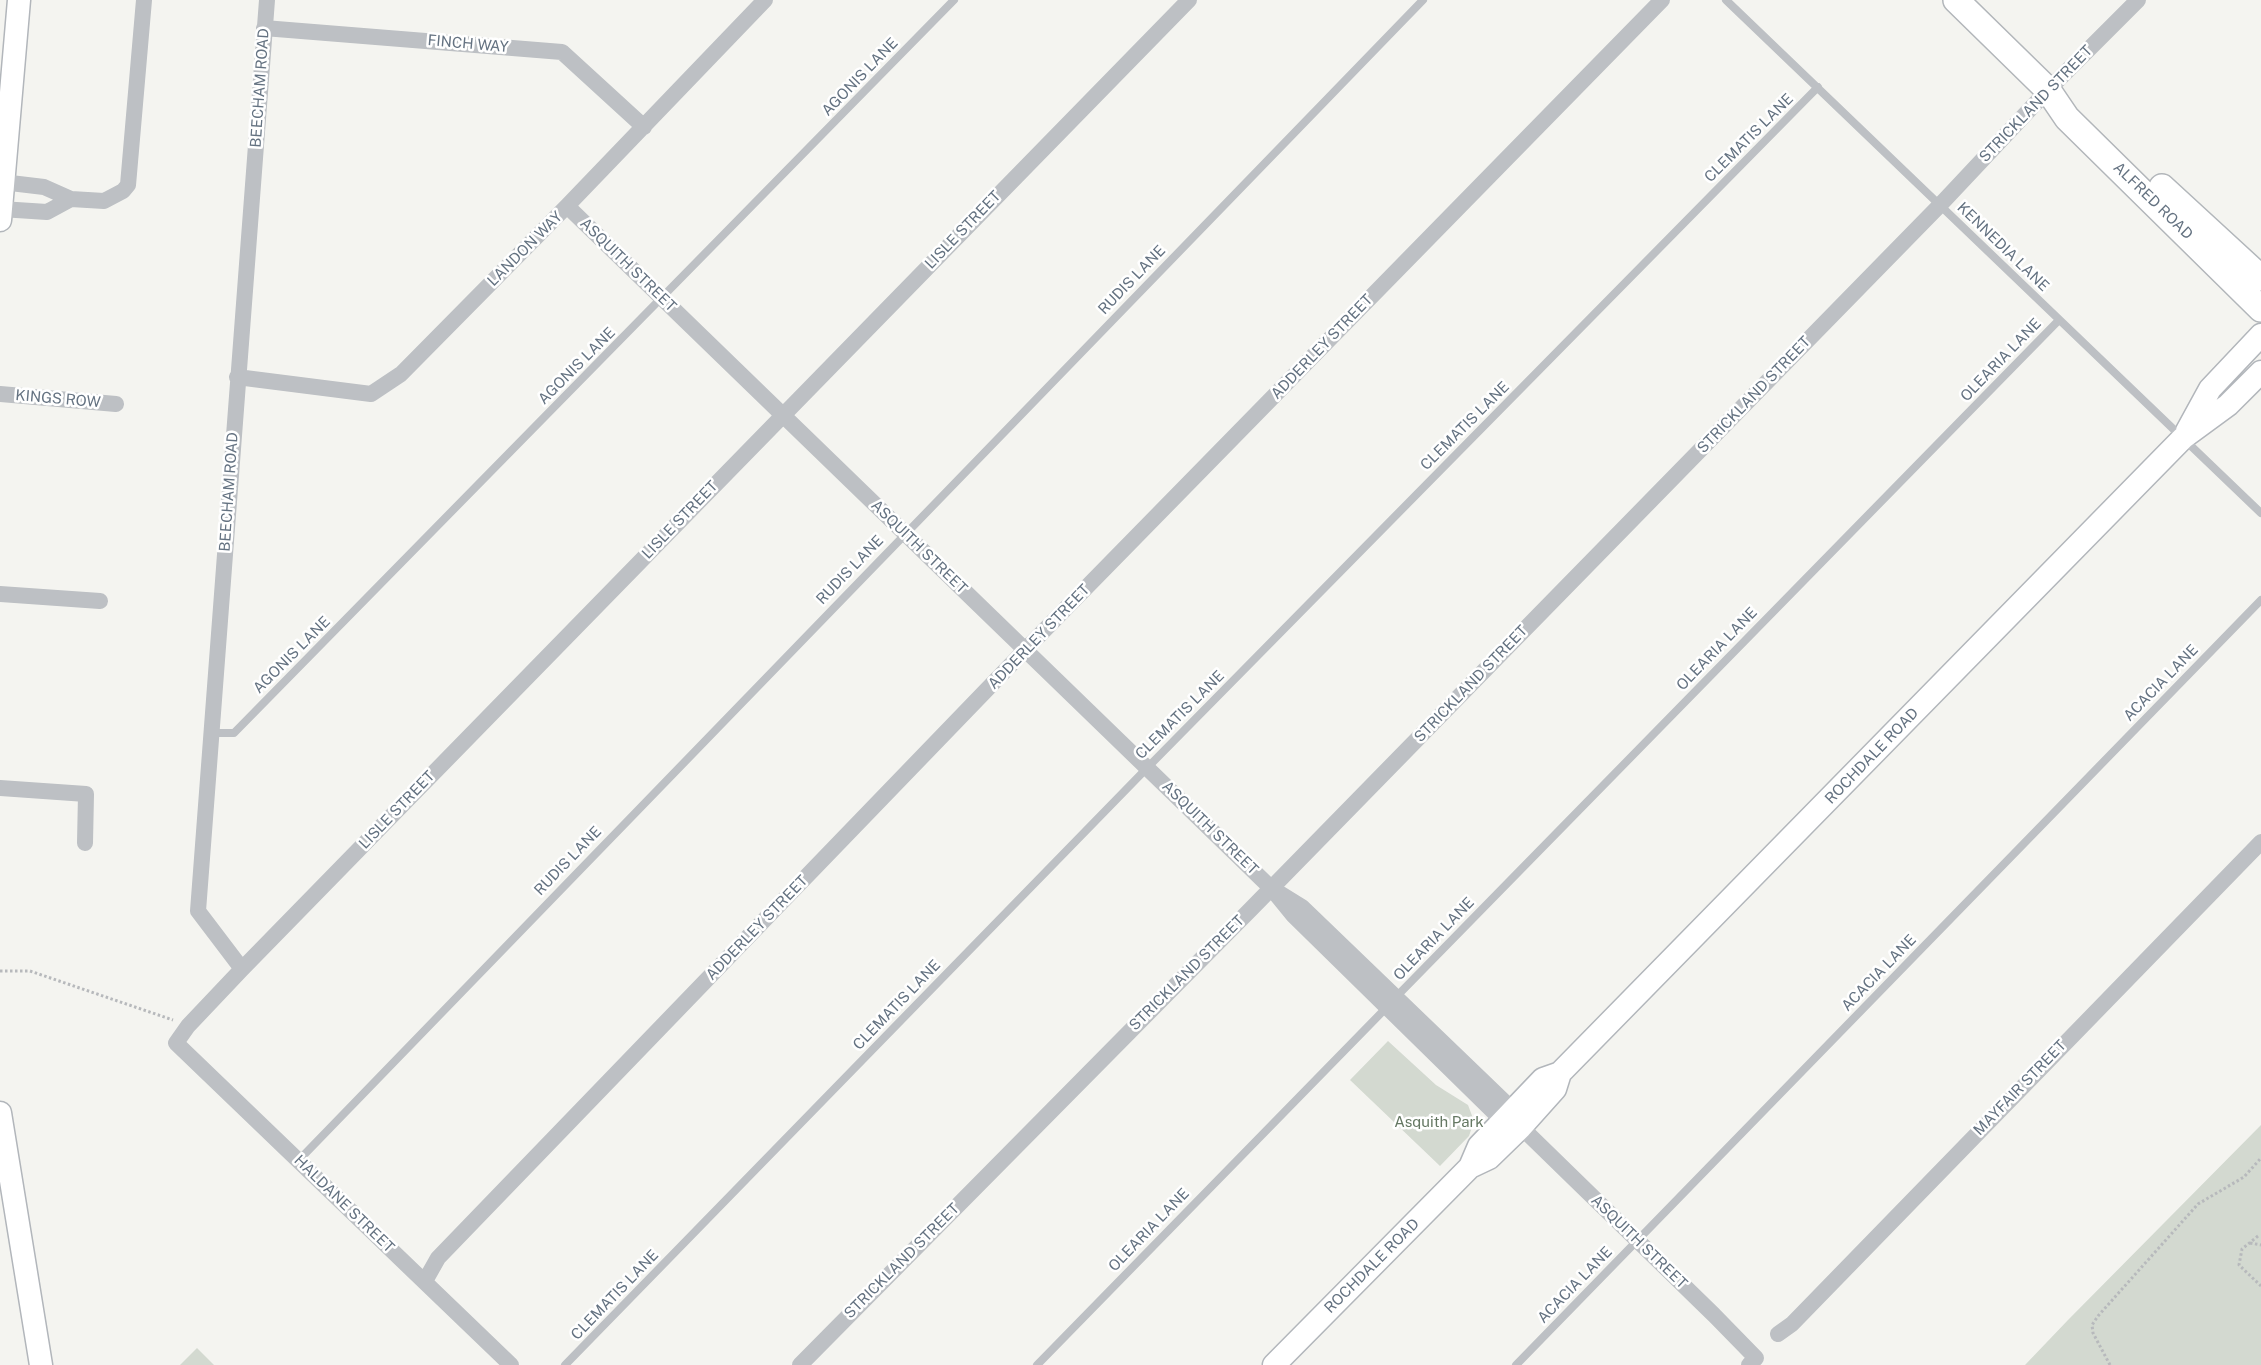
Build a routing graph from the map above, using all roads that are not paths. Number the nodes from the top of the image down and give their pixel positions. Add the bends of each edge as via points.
1 (18, 0) edge
2 (144, 0) edge
3 (266, 0) edge
4 (765, 0) edge
5 (954, 0) edge
6 (1189, 0) edge
7 (1423, 0) edge
8 (1726, 0) edge
9 (1956, 0) edge
10 (2138, 0) edge
11 (1657, 2) edge
12 (264, 28) junction
13 (8, 30) edge
14 (8, 53) edge
15 (1818, 87) junction
16 (2048, 90) junction
17 (644, 126) junction
18 (2, 182) junction
19 (71, 199) junction
20 (1940, 205) junction
21 (567, 206) junction
22 (0, 214) edge
23 (2261, 278) edge
24 (663, 299) junction
25 (2261, 309) edge
26 (2059, 320) junction
27 (2261, 335) edge
28 (2261, 372) edge
29 (237, 377) junction
30 (0, 394) edge
31 (116, 404) dead end
32 (781, 416) junction
33 (2183, 438) junction
34 (2261, 513) edge
35 (904, 534) junction
36 (0, 594) edge
37 (2261, 600) edge
38 (100, 601) dead end
39 (1026, 649) junction
40 (210, 733) junction
41 (1148, 768) junction
42 (0, 788) edge
43 (2261, 842) edge
44 (85, 843) dead end
45 (1271, 888) junction
46 (242, 969) junction
47 (1391, 1003) junction
48 (176, 1043) joint
49 (0, 1113) edge
50 (1512, 1120) junction
51 (298, 1161) junction
52 (1638, 1240) junction
53 (425, 1282) junction
54 (1778, 1334) dead end
55 (1753, 1362) edge
56 (41, 1365) edge
57 (511, 1365) edge
58 (565, 1365) edge
59 (800, 1365) edge
60 (1037, 1365) edge
61 (1274, 1365) edge
62 (1516, 1365) edge

1 - 13 main road
2 - 19 street via 128,185 111,199
3 - 12 street, BEECHAM ROAD
4 - 17 street, LANDON WAY
5 - 24 lane, AGONIS LANE
6 - 32 street, LISLE STREET
7 - 35 lane, RUDIS LANE
8 - 15 lane, KENNEDIA LANE
9 - 16 main road, ALFRED ROAD
10 - 16 street, STRICKLAND STREET
11 - 39 street, ADDERLEY STREET
12 - 17 street, FINCH WAY via 562,52
12 - 29 street, BEECHAM ROAD
13 - 14 main road
14 - 18 main road
15 - 20 lane, KENNEDIA LANE
15 - 41 lane, CLEMATIS LANE
16 - 20 street, STRICKLAND STREET
16 - 23 main road, ALFRED ROAD via 2078,107
16 - 25 main road, ALFRED ROAD via 2066,118
17 - 21 street, LANDON WAY
18 - 19 street via 44,187
18 - 22 main road
19 - 22 street via 47,212
20 - 26 lane, KENNEDIA LANE
20 - 45 street, STRICKLAND STREET
21 - 24 street, ASQUITH STREET
21 - 29 street, LANDON WAY via 401,374 371,394
24 - 32 street, ASQUITH STREET
24 - 40 lane, AGONIS LANE via 234,733
26 - 33 lane, KENNEDIA LANE
26 - 47 lane, OLEARIA LANE
27 - 33 main road, ROCHDALE ROAD via 2210,388
28 - 33 main road, ROCHDALE ROAD via 2228,405
29 - 40 street, BEECHAM ROAD
30 - 31 street, KINGS ROW
32 - 35 street, ASQUITH STREET
32 - 46 street, LISLE STREET
33 - 34 lane, KENNEDIA LANE
33 - 50 main road, ROCHDALE ROAD via 1560,1073 1543,1079
35 - 39 street, ASQUITH STREET
35 - 51 lane, RUDIS LANE
36 - 38 street
37 - 52 lane, ACACIA LANE
39 - 41 street, ASQUITH STREET
39 - 53 street, ADDERLEY STREET via 438,1258
40 - 46 street, BEECHAM ROAD via 198,911
41 - 45 street, ASQUITH STREET
41 - 58 lane, CLEMATIS LANE
42 - 44 street via 86,794
43 - 54 street, MAYFAIR STREET via 1792,1324
45 - 47 street, ASQUITH STREET via 1302,907
45 - 59 street, STRICKLAND STREET
46 - 48 street, LISLE STREET
47 - 50 street, ASQUITH STREET
47 - 60 lane, OLEARIA LANE
48 - 51 street, HALDANE STREET
49 - 56 main road
50 - 52 street, ASQUITH STREET
50 - 61 main road, ROCHDALE ROAD via 1479,1146 1470,1167
51 - 53 street, HALDANE STREET
52 - 55 street, ASQUITH STREET
52 - 62 lane, ACACIA LANE
53 - 57 street, HALDANE STREET

